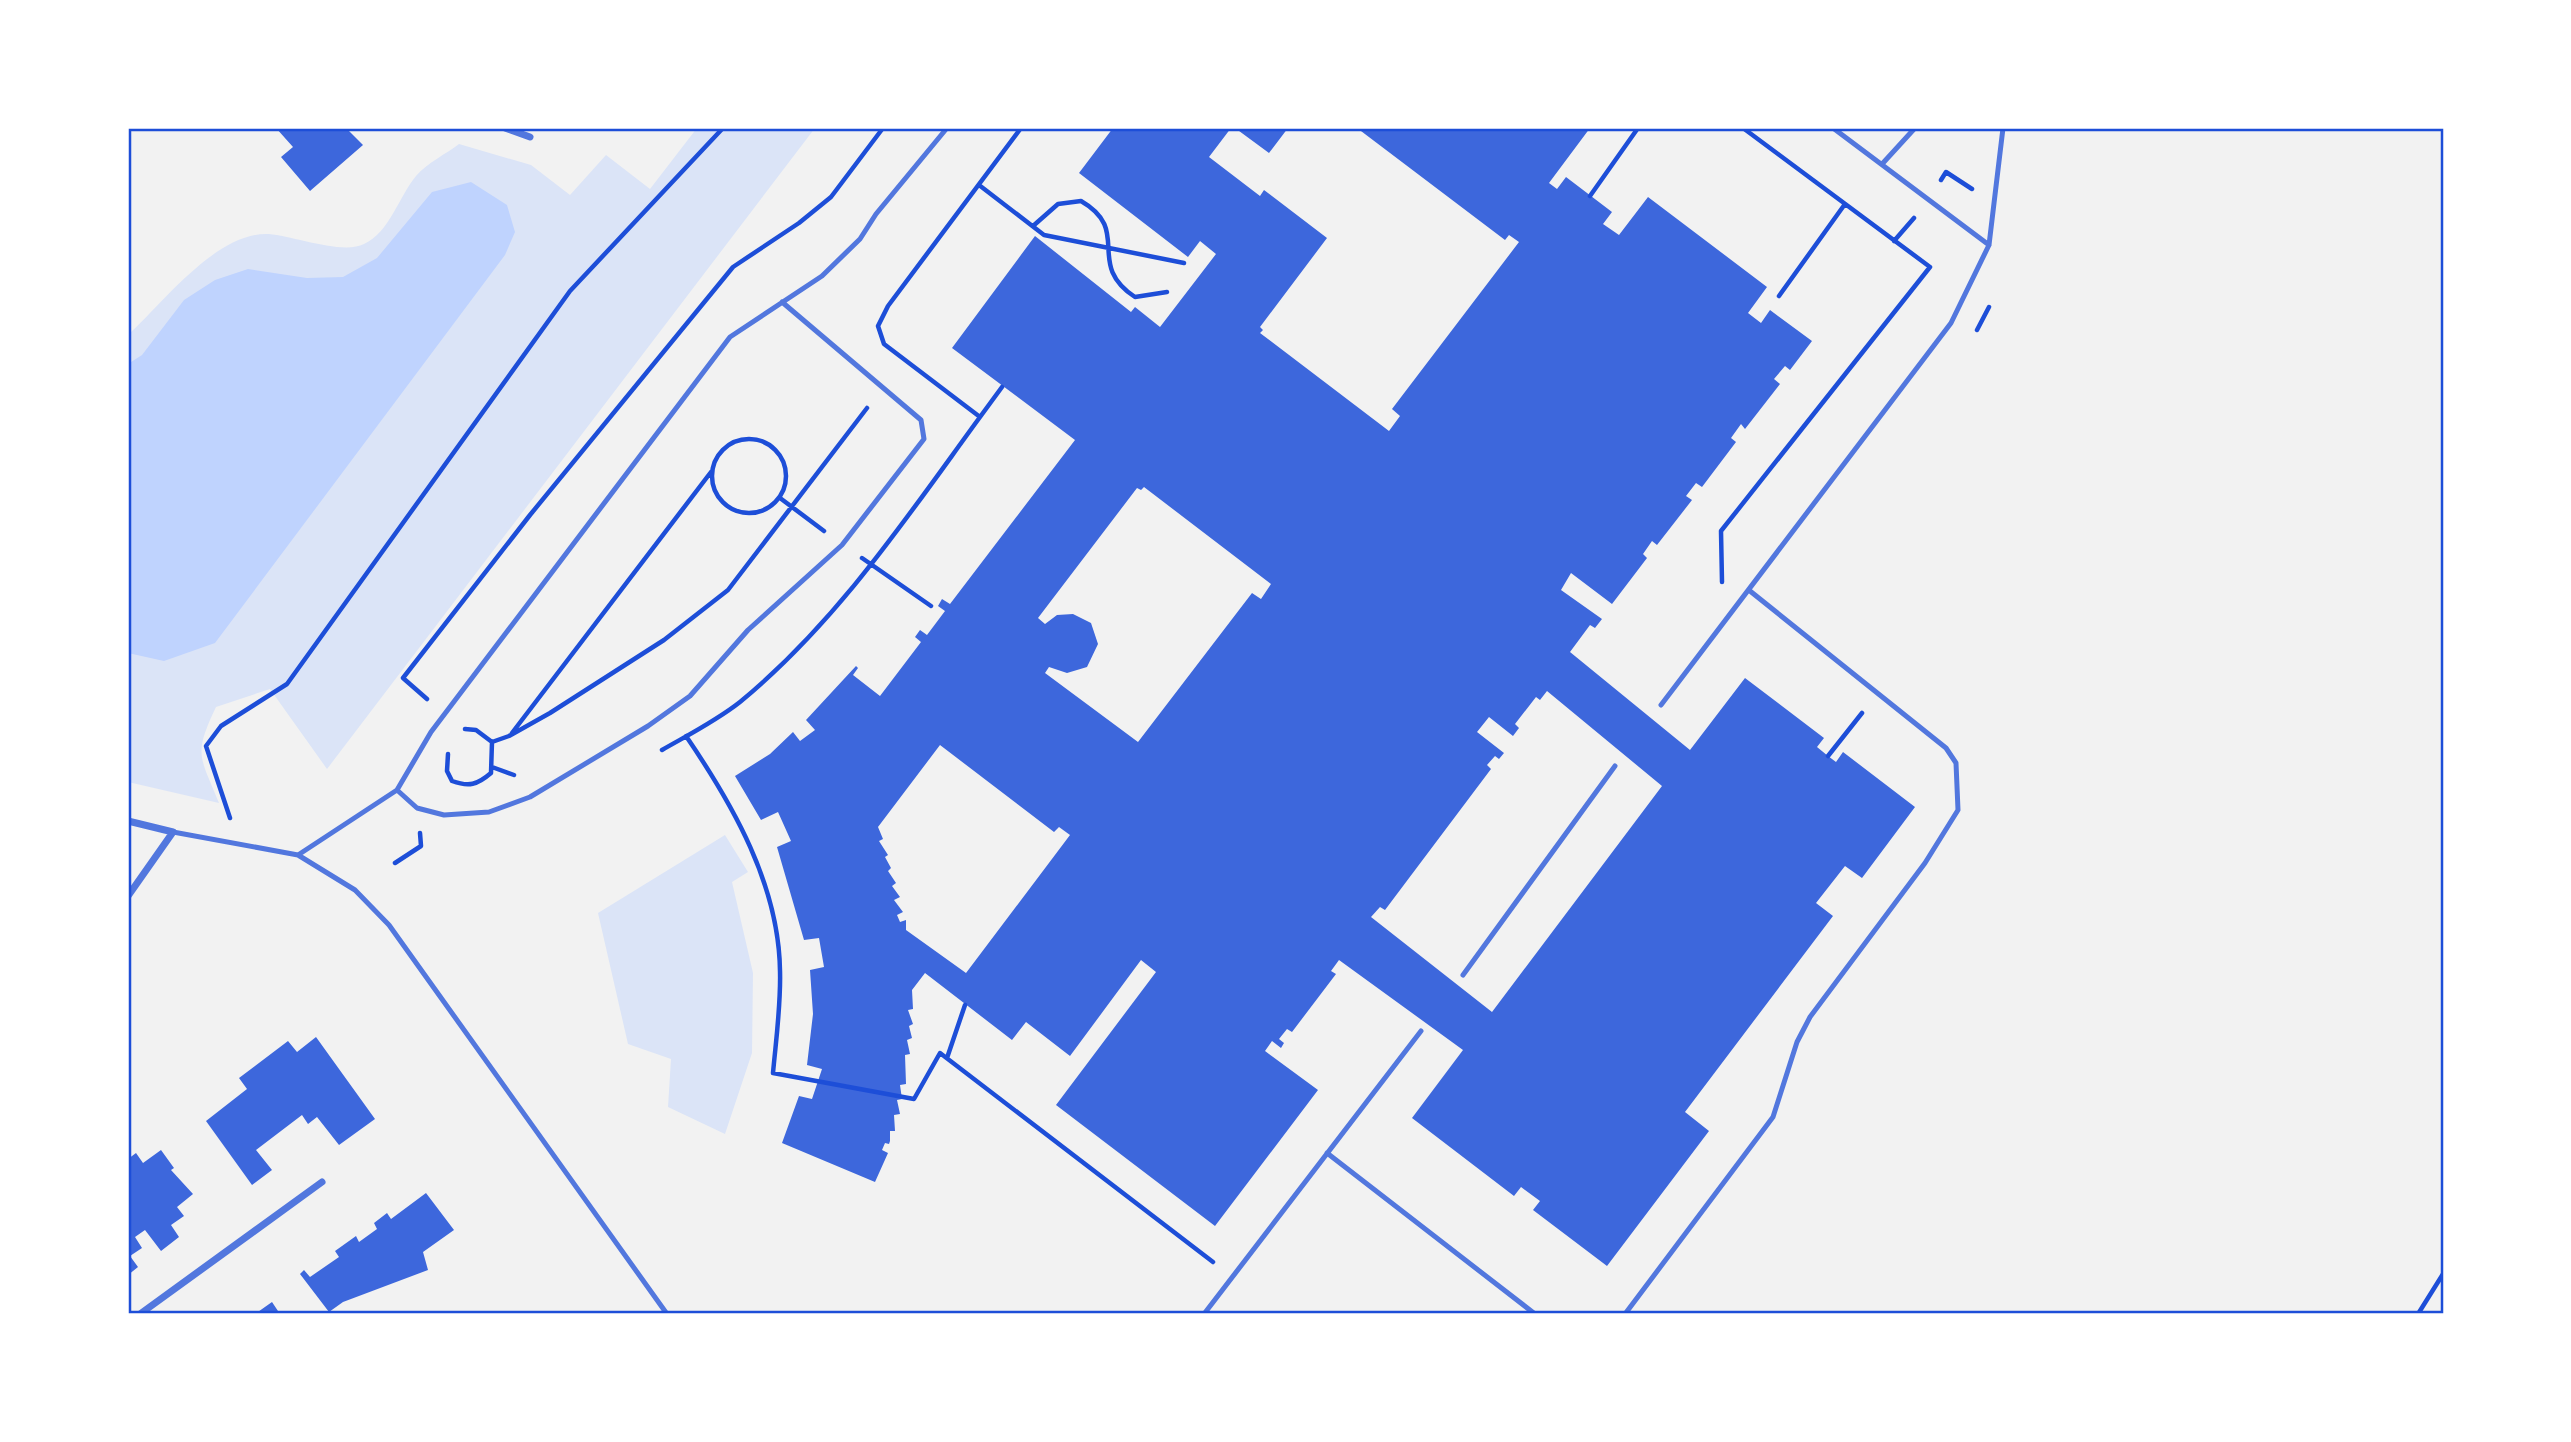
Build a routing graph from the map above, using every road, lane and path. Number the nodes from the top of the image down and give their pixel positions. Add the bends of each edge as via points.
1 (505, 128) edge
2 (723, 128) edge
3 (883, 128) edge
4 (947, 128) edge
5 (1021, 128) edge
6 (1638, 128) edge
7 (1743, 128) edge
8 (1833, 128) edge
9 (1915, 128) edge
10 (2003, 128) edge
11 (530, 136) dead end
12 (1883, 163) junction
13 (979, 185) junction
14 (1590, 196) dead end
15 (1845, 204) junction
16 (1033, 226) junction
17 (1989, 245) junction
18 (1108, 248) junction
19 (1184, 263) dead end
20 (1167, 292) dead end
21 (1779, 296) dead end
22 (782, 302) junction
23 (899, 356) junction
24 (880, 386) junction
25 (1002, 387) dead end
26 (980, 416) junction
27 (711, 472) junction
28 (1722, 586) dead end
29 (1750, 591) junction
30 (930, 606) dead end
31 (403, 678) dead end
32 (1878, 693) junction
33 (1661, 705) dead end
34 (509, 736) junction
35 (687, 736) dead end
36 (459, 737) dead end
37 (492, 742) junction
38 (453, 745) dead end
39 (1828, 756) dead end
40 (1615, 766) dead end
41 (397, 790) junction
42 (417, 808) junction
43 (128, 821) edge
44 (173, 832) junction
45 (228, 844) junction
46 (298, 855) junction
47 (395, 863) dead end
48 (128, 896) edge
49 (1463, 975) dead end
50 (965, 1004) dead end
51 (1421, 1031) dead end
52 (947, 1058) junction
53 (1327, 1153) junction
54 (322, 1182) dead end
55 (1217, 1264) dead end
56 (2443, 1274) edge
57 (140, 1314) edge
58 (667, 1314) edge
59 (1204, 1314) edge
60 (1535, 1314) edge
61 (1625, 1314) edge
62 (2418, 1314) edge

1 - 11 street
2 - 45 path via 570,291 287,684 221,726 206,746 230,815
3 - 31 path via 831,197 733,267
4 - 22 lane via 860,239 822,276
5 - 13 path
6 - 14 path
7 - 15 path
8 - 12 lane
9 - 12 lane
10 - 17 lane
12 - 17 lane
13 - 16 path
13 - 23 path via 888,306 878,326 884,344
15 - 21 path
15 - 28 path via 1930,267 1721,531
16 - 18 path via 1044,235
16 - 18 path via 1058,204 1081,201 1092,207 1107,227
17 - 29 lane via 1951,323
18 - 19 path
18 - 20 path via 1110,272 1125,290 1135,297
22 - 24 lane
22 - 41 lane via 730,337 431,732
23 - 24 path
23 - 26 path
24 - 34 path via 728,590 664,640
24 - 42 lane via 921,420 923,439 842,544 748,630 690,696 530,796 489,813 444,815
25 - 26 path
26 - 30 path via 872,565
27 - 27 path via 714,460 731,442 755,438 777,450 786,474 780,498 748,514 735,511 716,495
27 - 34 path
29 - 32 lane
29 - 33 lane
32 - 39 path
32 - 61 lane via 1946,748 1956,763 1958,810 1925,863 1810,1017 1797,1042 1773,1117
34 - 37 path
35 - 52 path via 727,796 775,919 780,971 773,1073 914,1100 940,1053
36 - 37 path via 466,728
37 - 38 path via 491,773 466,786 452,780 447,771 447,754
40 - 49 lane
41 - 42 lane
41 - 46 lane
42 - 47 path via 421,846
43 - 44 street
44 - 45 lane
44 - 48 street
45 - 46 lane
46 - 58 lane via 355,890 388,925
50 - 52 path
51 - 53 lane
52 - 55 path
53 - 59 lane
53 - 60 lane
54 - 57 street
56 - 62 path

